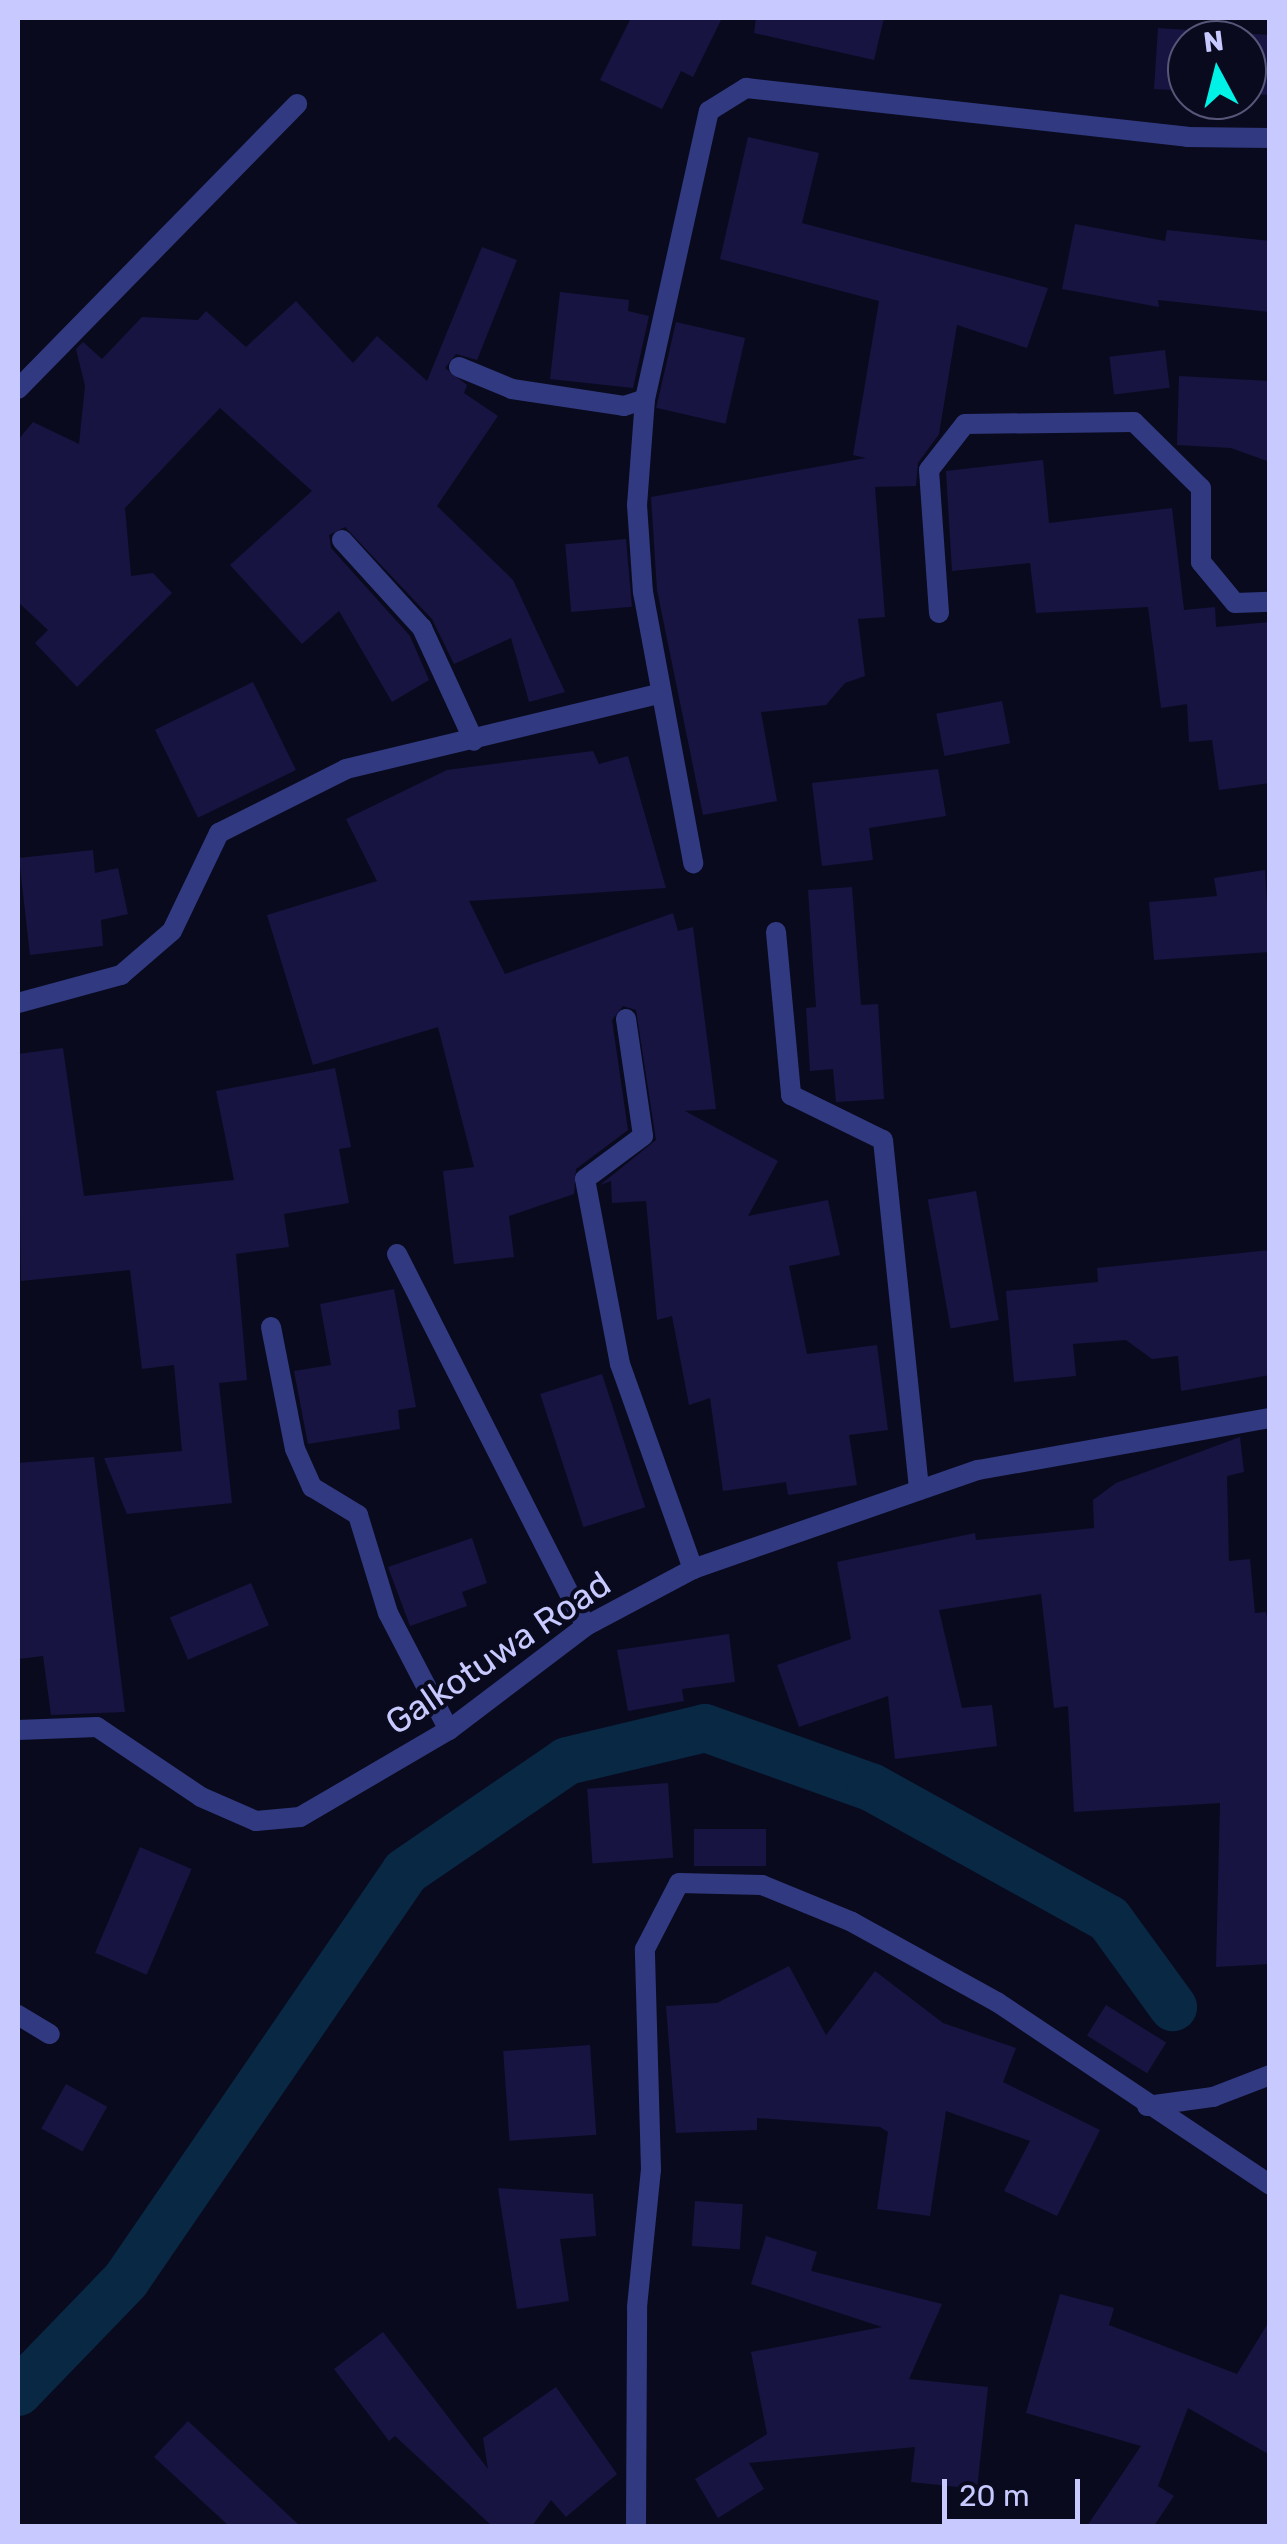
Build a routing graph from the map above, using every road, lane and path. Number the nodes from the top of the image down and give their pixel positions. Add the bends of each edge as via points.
1 (296, 104) dead end
2 (1270, 138) edge
3 (459, 367) dead end
4 (18, 389) edge
5 (645, 400) junction
6 (342, 540) dead end
7 (1270, 602) edge
8 (939, 613) dead end
9 (658, 694) junction
10 (474, 741) junction
11 (694, 862) dead end
12 (776, 932) dead end
13 (18, 1004) edge
14 (626, 1020) dead end
15 (398, 1254) dead end
16 (271, 1327) dead end
17 (1270, 1418) edge
18 (919, 1490) junction
19 (693, 1568) junction
20 (586, 1626) junction
21 (18, 1730) edge
22 (449, 1730) junction
23 (18, 2015) edge
24 (50, 2034) dead end
25 (1270, 2075) edge
26 (1147, 2106) junction
27 (1270, 2186) edge
28 (636, 2526) edge

1 - 4 street
2 - 5 street via 1187,137 746,88 726,96 709,111
3 - 5 street via 512,389 624,406
5 - 9 street via 637,506
6 - 10 street via 422,628
7 - 8 street via 1235,604 1201,562 1202,488 1134,422 964,424 929,470
9 - 10 street
9 - 11 street
10 - 13 street via 346,769 218,832 172,931 134,964 48,1001
12 - 18 street via 791,1095 884,1140
14 - 19 street via 642,1136 585,1179 620,1364
15 - 20 street
16 - 22 street via 295,1449 312,1487 358,1515 388,1613
17 - 18 street, Galkotuwa Road via 1098,1444
18 - 19 street, Galkotuwa Road
19 - 20 street, Galkotuwa Road
20 - 22 street, Galkotuwa Road
21 - 22 street, Galkotuwa Road via 97,1727 201,1797 256,1821 300,1817
23 - 24 street
25 - 26 street via 1212,2097
26 - 27 street
26 - 28 street via 997,2002 852,1922 762,1885 678,1883 645,1948 651,2170 637,2307

